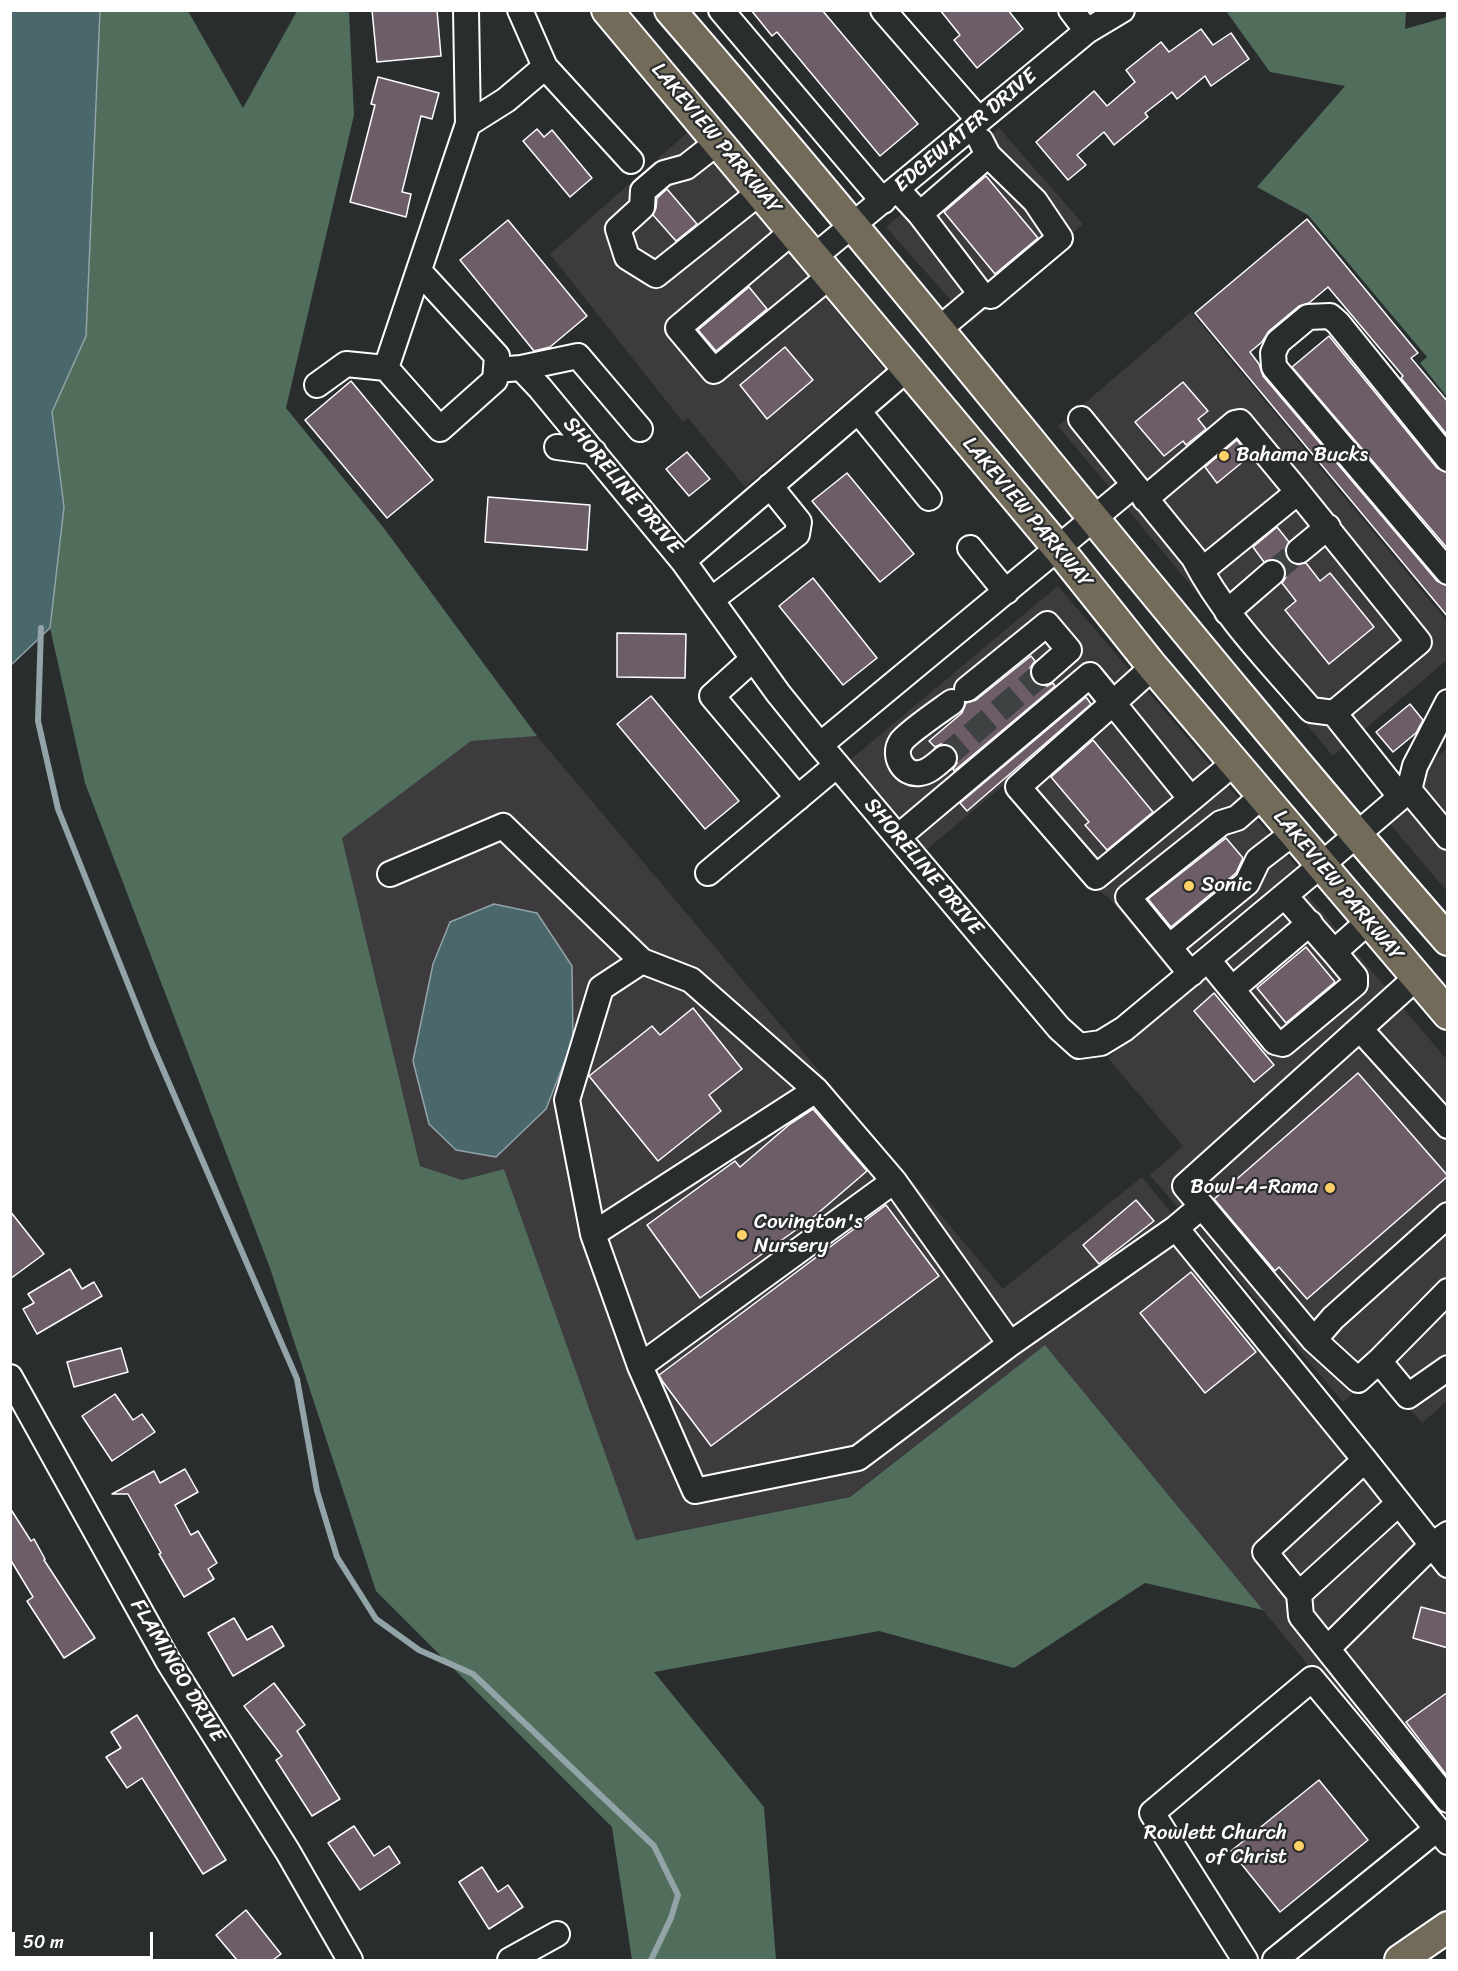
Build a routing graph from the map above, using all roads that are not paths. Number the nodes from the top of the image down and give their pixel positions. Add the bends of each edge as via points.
1 (466, 10) edge
2 (520, 10) edge
3 (608, 10) edge
4 (670, 10) edge
5 (721, 10) edge
6 (884, 10) edge
7 (1071, 10) edge
8 (1122, 10) edge
9 (1087, 31) junction
10 (545, 67) junction
11 (976, 123) junction
12 (468, 124) junction
13 (718, 142) junction
14 (988, 155) junction
15 (631, 161) dead end
16 (760, 192) junction
17 (890, 195) junction
18 (920, 214) junction
19 (854, 226) junction
20 (793, 231) junction
21 (822, 266) junction
22 (419, 271) junction
23 (981, 294) junction
24 (938, 330) junction
25 (386, 368) junction
26 (521, 368) junction
27 (907, 369) junction
28 (496, 370) junction
29 (317, 386) dead end
30 (858, 411) junction
31 (1081, 419) dead end
32 (640, 429) dead end
33 (557, 447) dead end
34 (594, 452) junction
35 (1448, 459) edge
36 (770, 486) junction
37 (1140, 492) junction
38 (1298, 492) junction
39 (930, 498) dead end
40 (1094, 520) junction
41 (1328, 527) junction
42 (970, 548) dead end
43 (1058, 549) junction
44 (1299, 551) tunnel mouth
45 (683, 561) junction
46 (1201, 571) junction
47 (1448, 572) edge
48 (1272, 573) tunnel mouth
49 (1006, 592) junction
50 (711, 600) junction
51 (1227, 612) junction
52 (1069, 650) junction
53 (753, 659) junction
54 (1153, 667) junction
55 (1044, 672) tunnel mouth
56 (1090, 675) junction
57 (1448, 702) edge
58 (1113, 703) junction
59 (1334, 713) junction
60 (820, 745) junction
61 (944, 758) tunnel mouth
62 (1234, 763) junction
63 (837, 765) junction
64 (1405, 793) junction
65 (1262, 796) junction
66 (798, 798) junction
67 (1191, 799) junction
68 (1440, 812) edge
69 (1293, 833) junction
70 (1356, 836) junction
71 (898, 837) junction
72 (1448, 837) edge
73 (1320, 866) junction
74 (708, 873) dead end
75 (390, 874) dead end
76 (1285, 896) junction
77 (1368, 922) junction
78 (1310, 923) junction
79 (1448, 940) edge
80 (1169, 947) junction
81 (1334, 952) junction
82 (642, 961) junction
83 (1199, 967) junction
84 (1416, 978) junction
85 (1232, 989) junction
86 (1448, 1014) edge
87 (1360, 1029) junction
88 (816, 1090) junction
89 (1448, 1126) edge
90 (894, 1181) junction
91 (1202, 1206) junction
92 (1448, 1215) edge
93 (1176, 1228) junction
94 (592, 1234) junction
95 (1448, 1291) edge
96 (1314, 1340) junction
97 (1010, 1344) junction
98 (1378, 1360) junction
99 (640, 1366) junction
100 (1448, 1368) edge
101 (10, 1377) edge
102 (1365, 1460) junction
103 (1399, 1503) junction
104 (1440, 1540) edge
105 (1448, 1565) edge
106 (1299, 1594) junction
107 (1328, 1648) junction
108 (1448, 1800) edge
109 (1442, 1836) edge
110 (1448, 1927) edge
111 (557, 1934) dead end
112 (350, 1960) edge
113 (510, 1960) edge
114 (1245, 1960) edge
115 (1275, 1960) edge
116 (1400, 1960) edge

1 - 12 street
2 - 10 street
3 - 13 main road, LAKEVIEW PARKWAY
4 - 19 main road
5 - 17 street
6 - 11 street
7 - 9 street
8 - 9 street, EDGEWATER DRIVE
9 - 11 street, EDGEWATER DRIVE
10 - 12 street via 506,100
10 - 15 street
11 - 14 street
11 - 17 street, EDGEWATER DRIVE
12 - 22 street
13 - 16 main road, LAKEVIEW PARKWAY
13 - 16 street via 686,167 664,173 643,191 642,207 618,229 627,257 656,275
14 - 18 street
14 - 23 street via 1035,201 1060,238 991,296
16 - 20 main road, LAKEVIEW PARKWAY
17 - 18 street
17 - 19 street, EDGEWATER DRIVE
18 - 23 street
19 - 21 street, EDGEWATER DRIVE
19 - 24 main road
20 - 21 main road, LAKEVIEW PARKWAY
20 - 21 street, EDGEWATER DRIVE via 678,328 692,345 714,370 769,327
21 - 27 main road, LAKEVIEW PARKWAY
22 - 25 street
22 - 28 street via 497,356
23 - 24 street
24 - 40 main road
25 - 28 street via 440,429 495,380
25 - 29 street via 346,363
26 - 28 street
26 - 32 street via 578,356
26 - 34 street, SHORELINE DRIVE
27 - 30 street
27 - 43 main road, LAKEVIEW PARKWAY
30 - 36 street
30 - 39 street
31 - 37 street
33 - 34 street
34 - 45 street, SHORELINE DRIVE
35 - 47 street via 1330,316 1308,317 1278,342 1274,367
36 - 45 street
36 - 50 street via 799,522 797,534
37 - 38 street via 1240,422
37 - 40 street
37 - 46 street
38 - 41 street
38 - 46 street
40 - 43 street
40 - 70 main road
41 - 44 street
41 - 59 street via 1419,642
42 - 49 street
43 - 49 street
43 - 54 main road, LAKEVIEW PARKWAY
45 - 50 street, SHORELINE DRIVE
46 - 51 street
48 - 51 street
49 - 60 street
50 - 53 street, SHORELINE DRIVE
51 - 59 street via 1311,710
52 - 55 street
52 - 56 street
52 - 61 street via 1047,624 901,741 897,751 899,762 914,773 923,773
53 - 60 street, SHORELINE DRIVE
53 - 66 street via 712,696
54 - 58 street
54 - 62 main road, LAKEVIEW PARKWAY
56 - 58 street
56 - 71 street
57 - 64 street
58 - 67 street
58 - 67 street via 1018,787 1096,877
59 - 64 street
60 - 63 street, SHORELINE DRIVE
62 - 65 main road, LAKEVIEW PARKWAY
62 - 67 street
63 - 66 street
63 - 71 street, SHORELINE DRIVE
64 - 68 street
64 - 70 street, SHORELINE DRIVE
65 - 69 main road, LAKEVIEW PARKWAY
65 - 80 street via 1236,818 1221,823 1128,897
66 - 74 street
68 - 72 street
69 - 73 main road, LAKEVIEW PARKWAY
69 - 80 street via 1258,860 1247,883
70 - 73 street, SHORELINE DRIVE
70 - 79 main road
71 - 83 street, SHORELINE DRIVE via 1059,1028 1079,1046 1101,1043 1124,1029
73 - 76 street, SHORELINE DRIVE
73 - 77 main road, LAKEVIEW PARKWAY
75 - 82 street via 503,826
76 - 78 street
76 - 83 street, SHORELINE DRIVE
77 - 81 street
77 - 84 main road, LAKEVIEW PARKWAY
78 - 81 street
78 - 85 street
80 - 83 street
81 - 85 street via 1355,977 1355,984 1283,1044 1275,1042
82 - 88 street via 691,980
82 - 94 street via 601,988 567,1100
83 - 85 street
84 - 86 main road, LAKEVIEW PARKWAY
84 - 87 street
87 - 89 street
87 - 91 street via 1185,1186
88 - 90 street
88 - 94 street
90 - 97 street
90 - 99 street
91 - 93 street
91 - 96 street
92 - 96 street via 1333,1318
93 - 97 street
93 - 102 street
94 - 99 street
95 - 98 street
96 - 98 street via 1358,1380
97 - 99 street via 858,1458 695,1491
98 - 100 street via 1408,1396
101 - 112 street, FLAMINGO DRIVE via 168,1661 288,1852
102 - 103 street
102 - 106 street via 1265,1552
103 - 104 street
103 - 106 street
104 - 105 street
104 - 107 street
106 - 107 street via 1301,1616
107 - 108 street
109 - 114 street via 1312,1679 1152,1813
109 - 115 street
110 - 116 main road
111 - 113 street

